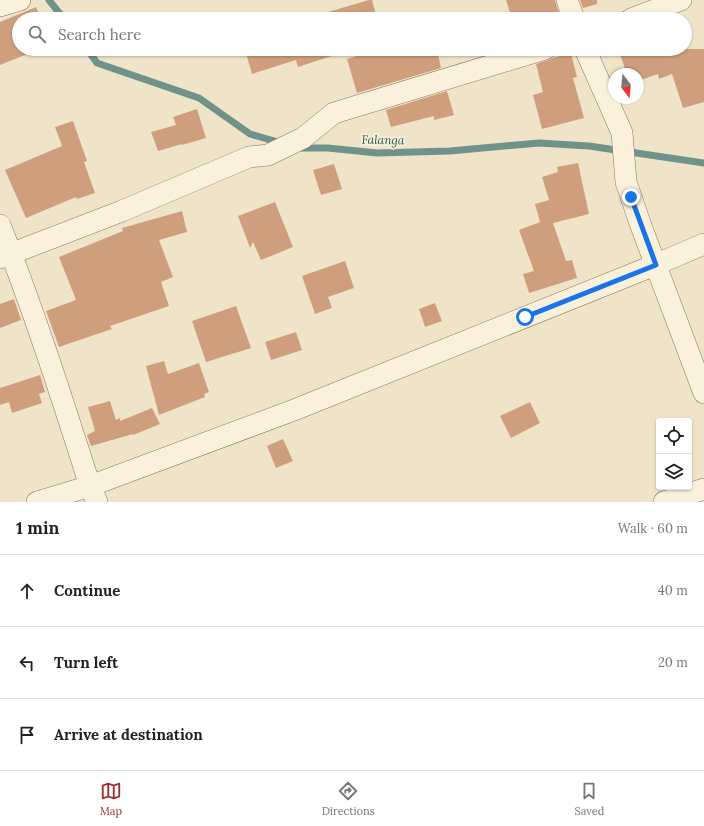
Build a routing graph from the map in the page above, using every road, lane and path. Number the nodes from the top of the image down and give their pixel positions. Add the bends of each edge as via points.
1 (20, 0) edge
2 (567, 0) edge
3 (681, 0) edge
4 (0, 6) edge
5 (571, 12) edge
6 (649, 12) edge
7 (522, 56) edge
8 (588, 56) edge
9 (0, 225) edge
10 (704, 244) edge
11 (6, 256) edge
12 (656, 265) junction
13 (704, 393) edge
14 (704, 488) edge
15 (93, 494) edge
16 (37, 502) edge
17 (664, 502) edge

1 - 4 street
2 - 5 street
3 - 6 street
7 - 11 street via 334,113 303,138 268,155 249,157 122,211
8 - 12 street via 622,133 626,182
9 - 11 street
10 - 12 street
11 - 15 street via 55,376
12 - 13 street
12 - 15 street via 294,410
14 - 17 street
15 - 16 street

